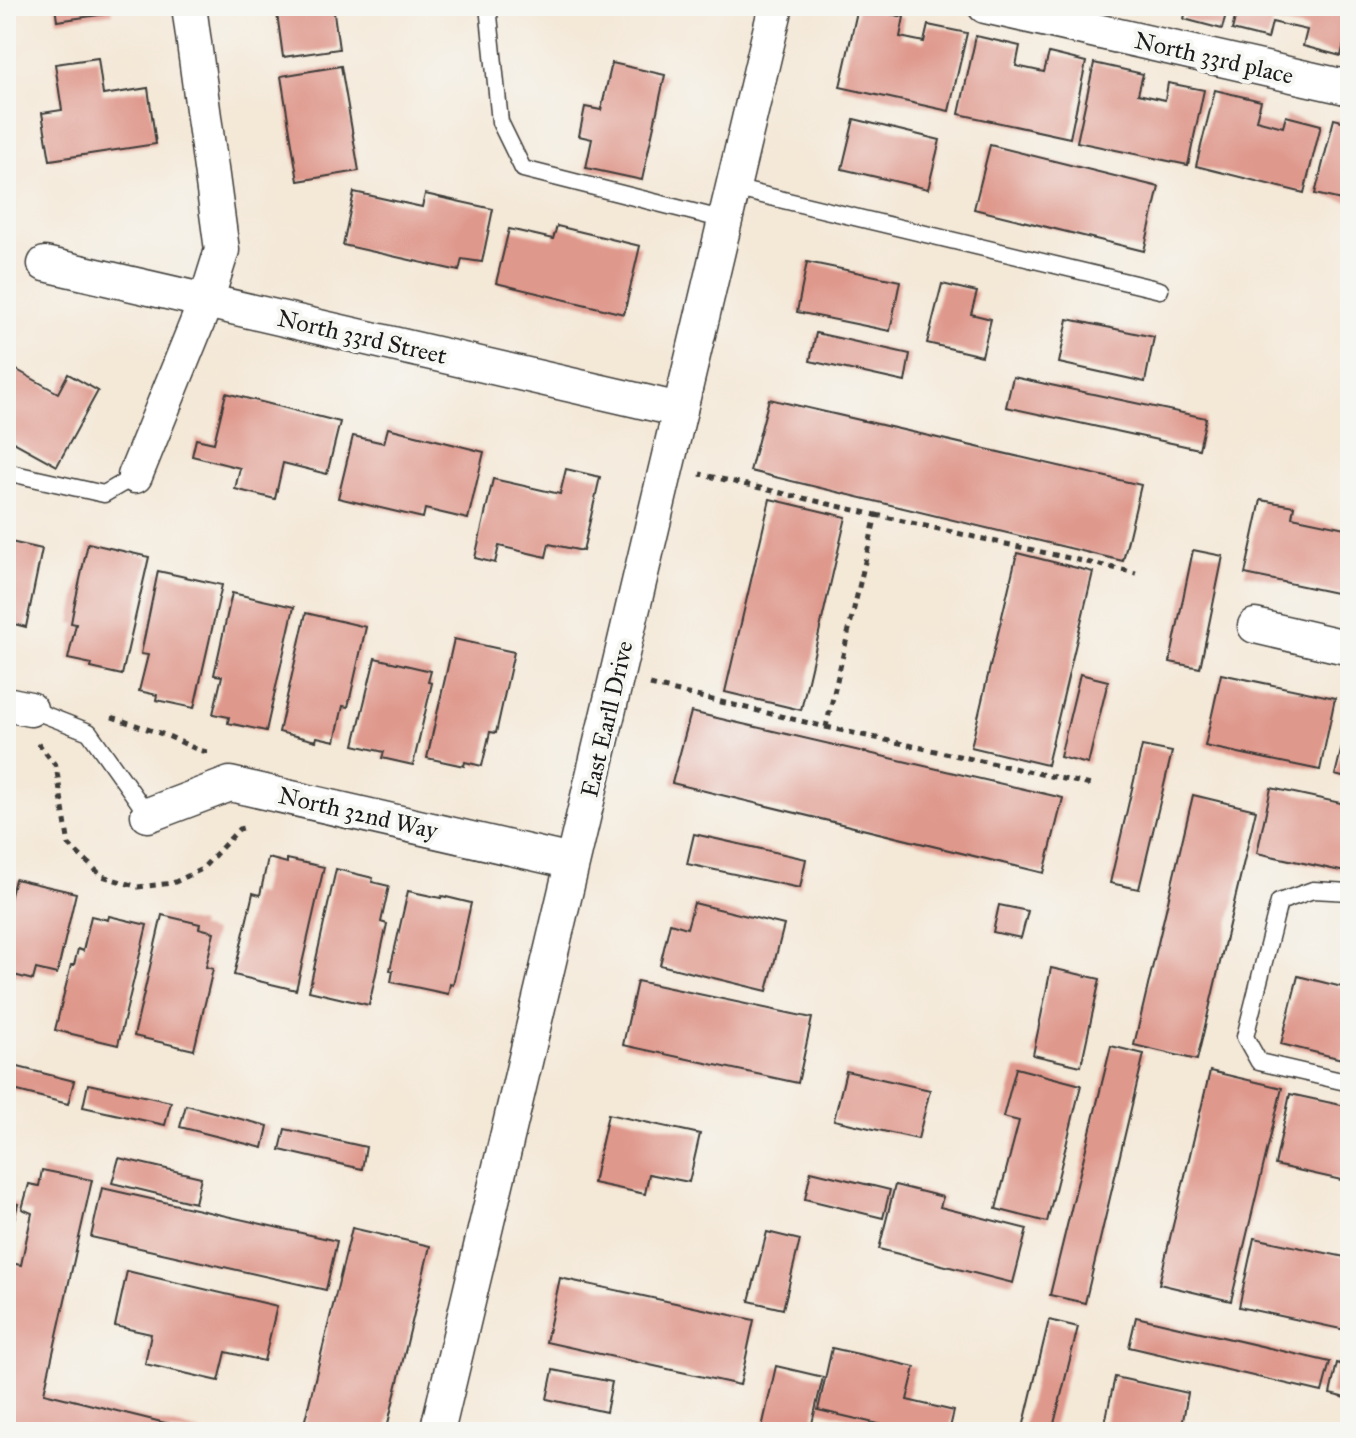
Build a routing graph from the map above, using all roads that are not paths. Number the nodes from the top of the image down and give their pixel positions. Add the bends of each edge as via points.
1 (189, 6) edge
2 (488, 6) edge
3 (776, 6) edge
4 (985, 6) edge
5 (1350, 88) edge
6 (729, 204) junction
7 (45, 264) dead end
8 (1160, 290) dead end
9 (206, 301) junction
10 (680, 410) junction
11 (6, 472) edge
12 (135, 476) joint
13 (1255, 626) dead end
14 (1350, 648) edge
15 (18, 707) edge
16 (148, 815) joint
17 (572, 862) junction
18 (1350, 892) edge
19 (1350, 1083) edge
20 (437, 1432) edge

1 - 9 street via 222,250
2 - 6 lane via 500,122 523,169
3 - 6 street, East Earll Drive
4 - 5 street, North 33rd place
6 - 8 lane
6 - 10 street, East Earll Drive
7 - 9 street, North 33rd Street
9 - 10 street, North 33rd Street
9 - 12 street
10 - 17 street, East Earll Drive
11 - 12 lane via 104,494
13 - 14 street
15 - 16 lane via 89,732
16 - 17 street, North 32nd Way via 230,784
17 - 20 street, East Earll Drive
18 - 19 lane via 1313,890 1279,902 1245,1037 1259,1062

